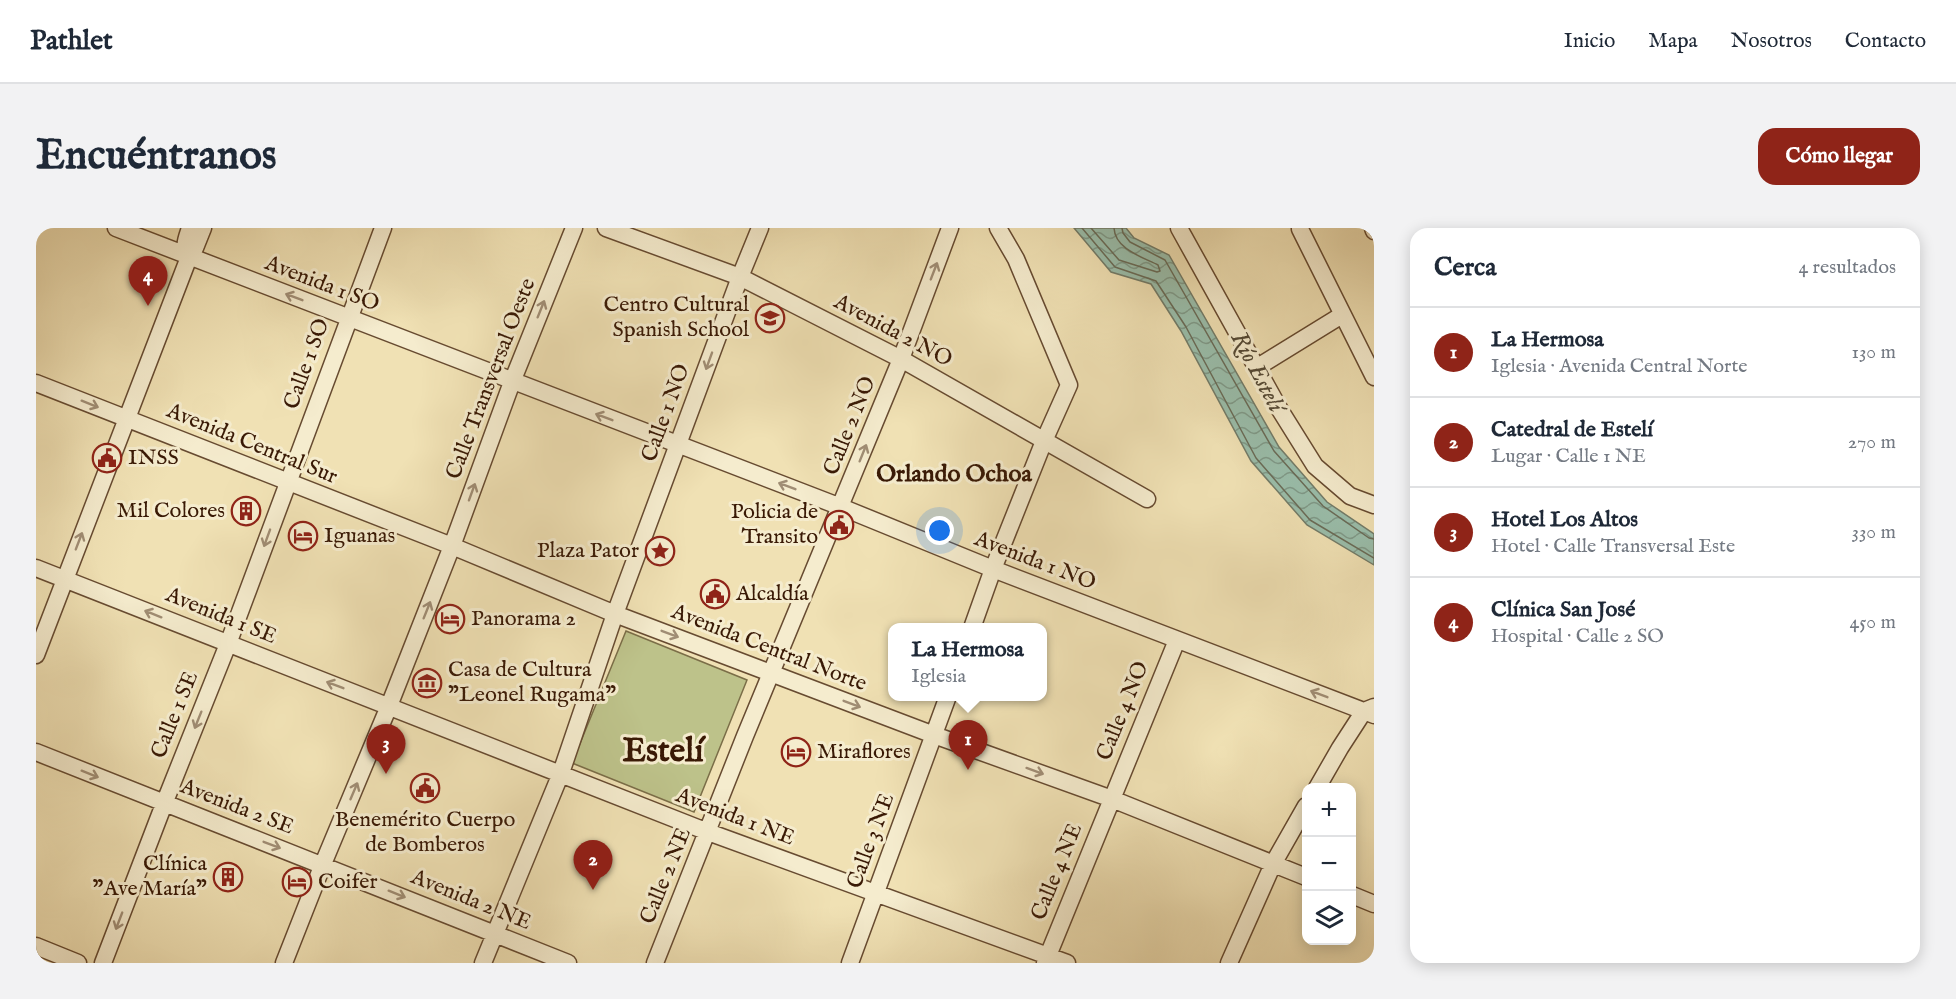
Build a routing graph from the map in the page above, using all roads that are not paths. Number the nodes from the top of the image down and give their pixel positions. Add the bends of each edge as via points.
1 (116, 228) edge
2 (190, 228) edge
3 (203, 228) edge
4 (383, 228) edge
5 (574, 228) edge
6 (606, 228) edge
7 (760, 228) edge
8 (950, 228) edge
9 (998, 228) edge
10 (1179, 228) edge
11 (1300, 230) dead end
12 (189, 257) junction
13 (740, 277) junction
14 (1342, 315) junction
15 (348, 318) junction
16 (901, 360) junction
17 (1256, 368) junction
18 (1374, 377) edge
19 (513, 382) junction
20 (36, 383) edge
21 (127, 419) junction
22 (1044, 441) junction
23 (679, 445) junction
24 (287, 483) junction
25 (1147, 498) dead end
26 (1374, 505) edge
27 (841, 507) junction
28 (452, 546) junction
29 (36, 568) edge
30 (993, 569) junction
31 (65, 578) junction
32 (615, 614) junction
33 (973, 623) edge
34 (1177, 639) junction
35 (228, 644) junction
36 (36, 655) edge
37 (771, 673) junction
38 (946, 701) edge
39 (389, 706) junction
40 (1371, 711) edge
41 (934, 735) junction
42 (36, 752) edge
43 (561, 773) junction
44 (1321, 783) edge
45 (1112, 799) junction
46 (164, 804) junction
47 (1302, 813) edge
48 (708, 832) junction
49 (323, 864) junction
50 (1273, 864) junction
51 (1302, 875) edge
52 (875, 894) junction
53 (1356, 897) edge
54 (1374, 904) edge
55 (495, 934) junction
56 (36, 946) edge
57 (1046, 959) edge
58 (78, 963) edge
59 (104, 963) edge
60 (284, 963) edge
61 (483, 963) edge
62 (568, 963) edge
63 (655, 963) edge
64 (850, 963) edge
65 (1067, 963) edge
66 (1229, 963) edge

1 - 12 street, Avenida 1 SO
2 - 12 street via 184,243
3 - 12 street
4 - 15 street, Calle 1 SO
19 -> 5 street, Calle Transversal Oeste
6 - 13 street, Avenida 2 NO
7 - 13 street, Calle 1 NO
16 -> 8 street, Calle 2 NO
9 - 22 street via 1016,259 1069,385
10 - 17 street
11 - 14 street
15 -> 12 street, Avenida 1 SO
12 - 21 street
13 - 16 street, Avenida 2 NO
13 -> 23 street, Calle 1 NO
14 - 17 street
14 - 18 street
15 - 19 street, Avenida 1 SO
15 - 24 street, Calle 1 SO
16 - 22 street, Avenida 2 NO
27 -> 16 street, Calle 2 NO
17 - 26 street via 1315,466 1350,496
23 -> 19 street, Avenida 1 NO
28 -> 19 street, Calle Transversal Oeste
20 -> 21 street, Avenida Central Sur
21 - 24 street, Avenida Central Sur
31 -> 21 street
22 - 25 street, Avenida 2 NO
22 - 30 street
27 -> 23 street, Avenida 1 NO
23 - 32 street, Calle 1 NO
24 - 28 street, Avenida Central Sur
24 -> 35 street, Calle 1 SE
27 - 30 street, Avenida 1 NO
27 - 37 street, Calle 2 NO
28 - 32 street, Avenida Central Norte
39 -> 28 street, Calle Transversal Oeste
29 - 31 street, Avenida 1 SE
30 - 33 street
30 - 34 street, Avenida 1 NO
35 -> 31 street, Avenida 1 SE
31 - 36 street
32 -> 37 street, Avenida Central Norte
32 - 43 street, Calle 1 NO
40 -> 34 street, Avenida 1 NO
34 - 45 street, Calle 4 NO
39 -> 35 street, Avenida 1 SE
35 -> 46 street, Calle 1 SE
37 -> 41 street, Avenida Central Norte
37 - 48 street, Calle 2 NE
38 - 41 street, Calle 3 NE
39 - 43 street, Avenida 1 NE
49 -> 39 street, Calle Transversal Oeste
40 - 44 street
41 -> 45 street, Avenida Central Norte
41 - 52 street, Calle 3 NE
42 -> 46 street, Avenida 2 SE
43 - 48 street, Avenida 1 NE
43 - 55 street, Calle 1 NO
45 - 50 street, Avenida Central Norte
45 - 57 street, Calle 4 NE
46 -> 49 street, Avenida 2 SE
46 -> 59 street, Calle 1 SE
47 - 50 street
48 - 52 street, Avenida 1 NE
48 - 63 street, Calle 2 NE
49 -> 55 street, Avenida 2 NE
49 - 60 street, Calle Transversal Oeste
50 - 51 street, Avenida Central Norte
50 - 66 street
52 - 57 street, Avenida 1 NE
52 - 64 street, Calle 3 NE
53 - 54 street
55 - 61 street, Calle 1 NO
55 - 62 street, Avenida 2 NE
56 - 58 street
57 - 65 street, Avenida 1 NE

